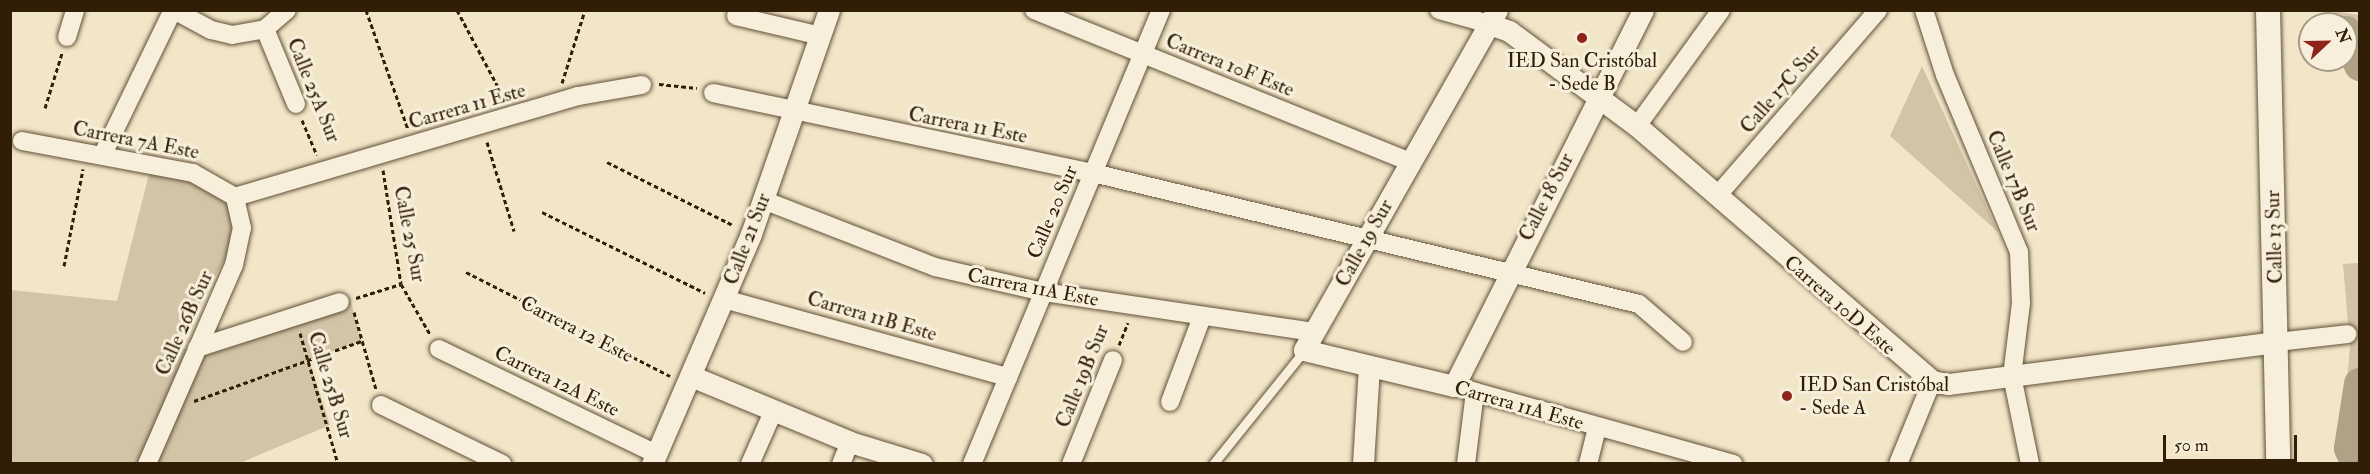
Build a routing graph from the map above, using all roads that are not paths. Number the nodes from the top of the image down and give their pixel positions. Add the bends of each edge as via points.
1 (75, 10) edge
2 (173, 10) edge
3 (287, 10) edge
4 (829, 10) edge
5 (1034, 10) edge
6 (1161, 10) edge
7 (1439, 10) edge
8 (1643, 10) edge
9 (1721, 10) edge
10 (1878, 10) edge
11 (1924, 10) edge
12 (2268, 10) edge
13 (736, 16) dead end
14 (1493, 17) edge
15 (265, 29) junction
16 (821, 36) junction
17 (67, 37) road end
18 (1142, 54) junction
19 (642, 85) road end
20 (712, 93) road end
21 (1599, 95) junction
22 (296, 104) road end
23 (792, 112) junction
24 (1637, 126) junction
25 (22, 141) dead end
26 (95, 153) junction
27 (1410, 162) junction
28 (1093, 173) junction
29 (235, 196) junction
30 (1717, 196) junction
31 (763, 200) junction
32 (1368, 236) junction
33 (1508, 271) junction
34 (1043, 292) junction
35 (723, 300) junction
36 (345, 301) road end
37 (1202, 317) junction
38 (1315, 332) junction
39 (2348, 334) dead end
40 (1683, 342) dead end
41 (2277, 342) junction
42 (198, 348) junction
43 (439, 349) road end
44 (1304, 351) junction
45 (1113, 360) road end
46 (1369, 366) junction
47 (2012, 376) junction
48 (1008, 377) junction
49 (689, 381) junction
50 (1932, 381) junction
51 (1454, 386) junction
52 (1475, 392) junction
53 (1170, 402) dead end
54 (381, 405) road end
55 (773, 412) junction
56 (1597, 427) junction
57 (850, 442) junction
58 (654, 459) edge
59 (147, 464) edge
60 (502, 464) edge
61 (750, 464) edge
62 (840, 464) edge
63 (922, 464) edge
64 (972, 464) edge
65 (1071, 464) edge
66 (1214, 464) edge
67 (1363, 464) edge
68 (1466, 464) edge
69 (1588, 464) edge
70 (1733, 464) edge
71 (1898, 464) edge
72 (2030, 464) edge
73 (2278, 464) edge

1 - 17 street
2 - 15 street via 221,33 243,35
2 - 26 street
3 - 15 street
4 - 16 street, Calle 21 Sur
5 - 18 street, Carrera 10F Este
6 - 18 street, Calle 20 Sur
7 - 14 street, Carrera 10D Este
8 - 21 street, Calle 18 Sur
9 - 24 street
10 - 30 street, Calle 17C Sur
11 - 47 street, Calle 17B Sur via 1941,66 2019,252 2020,303
12 - 41 main road, Calle 13 Sur
13 - 16 street
14 - 21 street, Carrera 10D Este
14 - 27 street, Calle 19 Sur
15 - 22 street, Calle 25A Sur
16 - 23 street, Calle 21 Sur
18 - 27 street, Carrera 10F Este
18 - 28 street, Calle 20 Sur
19 - 29 street, Carrera 11 Este via 555,104
20 - 23 street, Carrera 11 Este
21 - 24 street, Carrera 10D Este
21 - 33 street, Calle 18 Sur
23 - 28 street, Carrera 11 Este
23 - 31 street, Calle 21 Sur
24 - 30 street, Carrera 10D Este
25 - 26 street, Carrera 7A Este
26 - 29 street, Carrera 7A Este via 193,173
27 - 32 street, Calle 19 Sur
28 - 32 street, Carrera 11 Este
28 - 34 street, Calle 20 Sur
29 - 42 street, Calle 26B Sur via 241,243
30 - 50 street, Carrera 10D Este
31 - 34 street, Carrera 11A Este via 935,267
31 - 35 street, Calle 21 Sur
32 - 33 street, Carrera 11 Este
32 - 38 street, Calle 19 Sur
33 - 40 street, Carrera 11 Este via 1639,303
33 - 51 street, Calle 18 Sur
34 - 37 street, Carrera 11A Este
34 - 48 street, Calle 20 Sur
35 - 48 street, Carrera 11B Este
35 - 49 street, Calle 21 Sur
36 - 42 street
37 - 38 street, Carrera 11A Este
37 - 53 street
38 - 44 street, Calle 19 Sur
39 - 41 street
41 - 47 street
41 - 73 main road, Calle 13 Sur
42 - 59 street, Calle 26B Sur
43 - 58 street, Carrera 12A Este
44 - 46 street, Carrera 11A Este
44 - 66 lane, Calle 19 Sur
45 - 65 street, Calle 19B Sur
46 - 51 street, Carrera 11A Este
46 - 67 street
47 - 50 street via 1948,384
47 - 72 street, Calle 17B Sur
48 - 64 street, Calle 20 Sur
49 - 55 street
49 - 58 street, Calle 21 Sur
50 - 71 street
51 - 52 street, Carrera 11A Este
52 - 56 street, Carrera 11A Este
52 - 68 street
54 - 60 street
55 - 57 street
55 - 61 street
56 - 69 street
56 - 70 street, Carrera 11A Este
57 - 62 street
57 - 63 street

